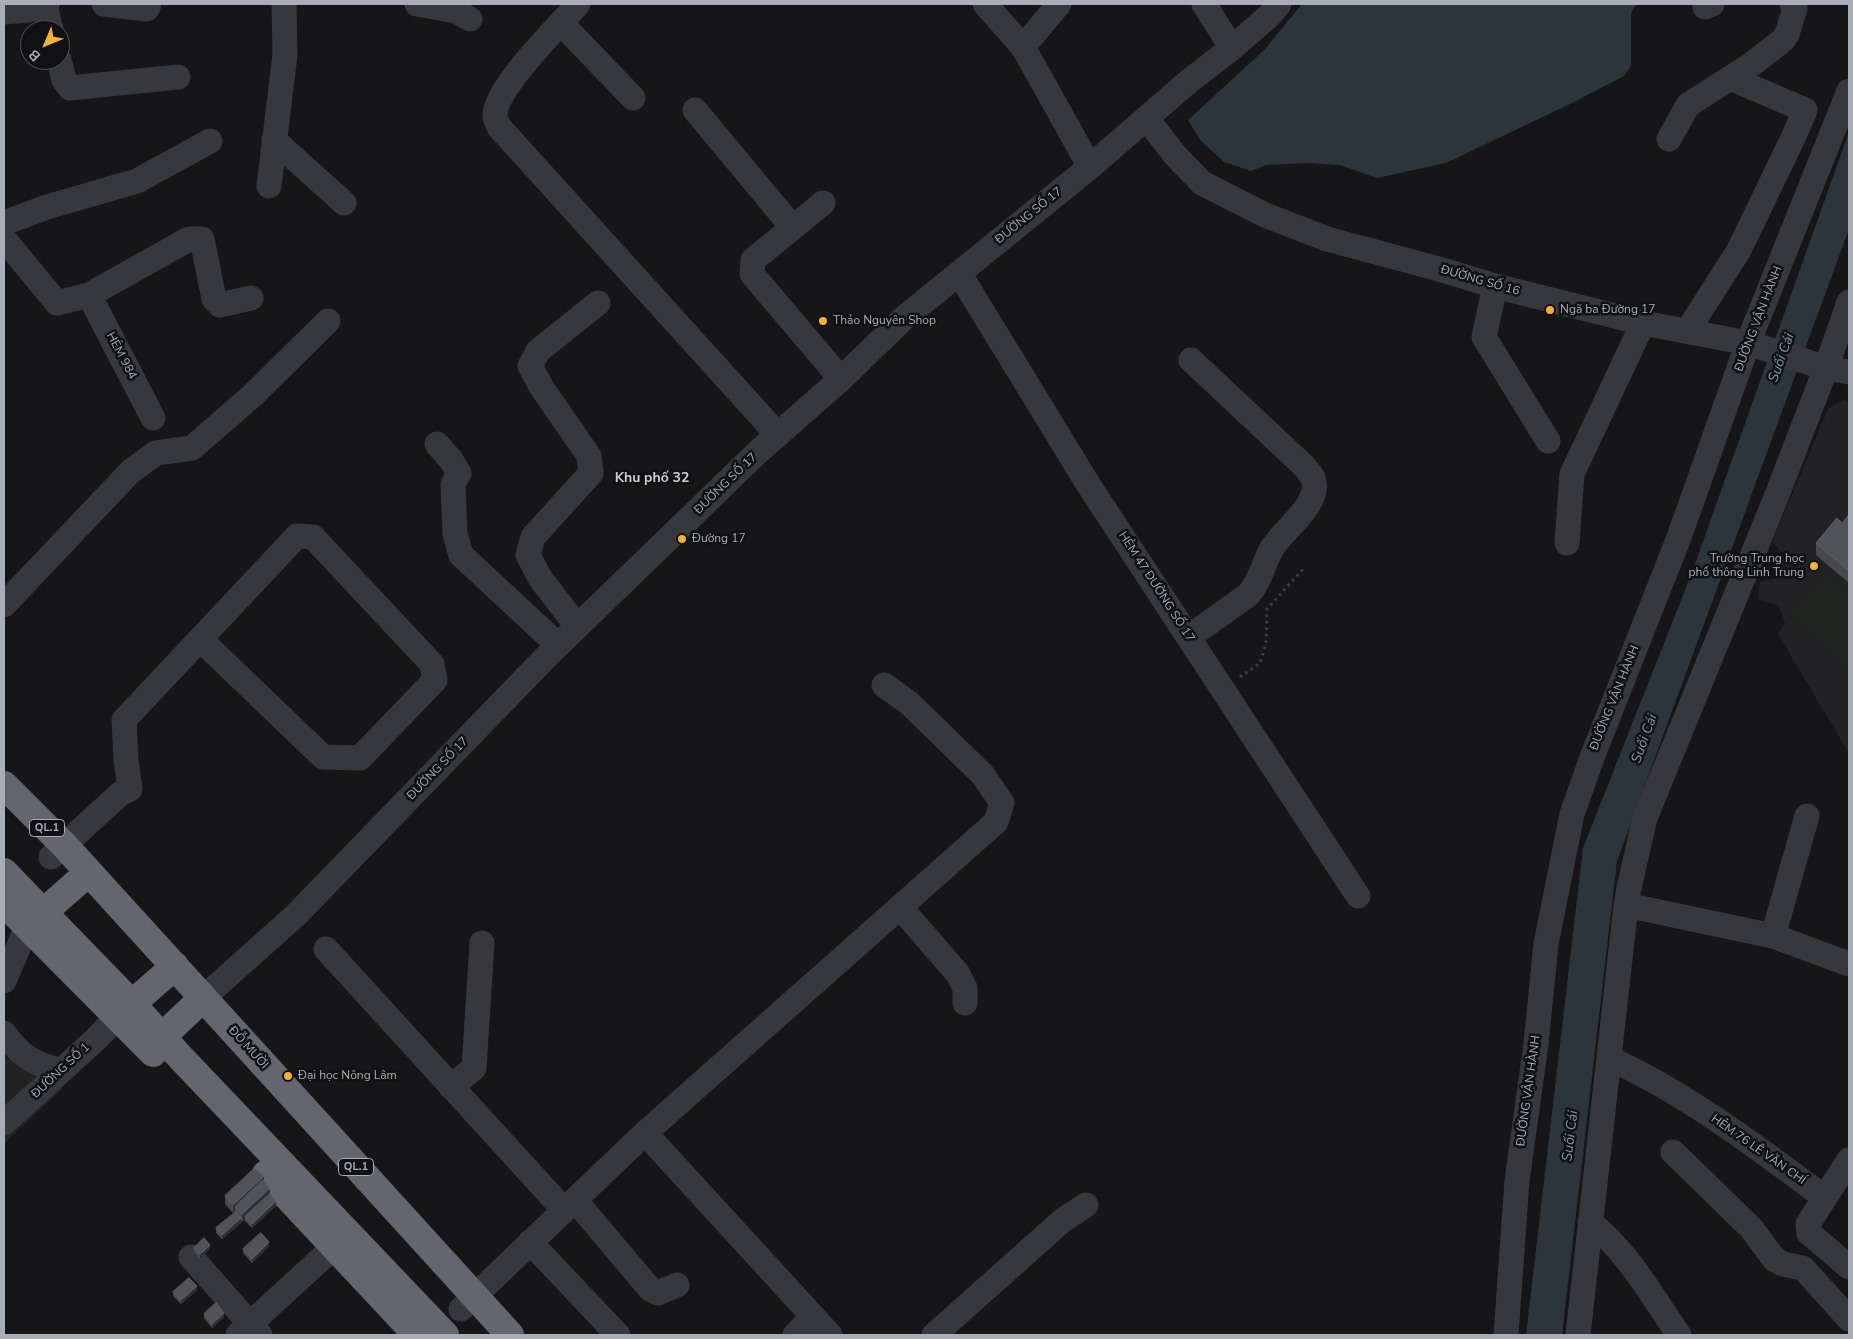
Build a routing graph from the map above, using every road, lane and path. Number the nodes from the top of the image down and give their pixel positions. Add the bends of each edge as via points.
1 (46, 4) edge
2 (104, 4) edge
3 (149, 4) edge
4 (284, 4) edge
5 (417, 4) edge
6 (578, 4) edge
7 (985, 4) edge
8 (1059, 4) edge
9 (1204, 4) edge
10 (1279, 4) edge
11 (1792, 4) edge
12 (4, 12) edge
13 (470, 19) dead end
14 (49, 20) edge
15 (561, 23) junction
16 (1024, 46) junction
17 (1232, 48) junction
18 (62, 70) edge
19 (178, 77) dead end
20 (1730, 78) junction
21 (1849, 91) edge
22 (633, 98) dead end
23 (696, 110) dead end
24 (1147, 119) junction
25 (1669, 139) dead end
26 (274, 140) junction
27 (210, 141) dead end
28 (1090, 167) junction
29 (269, 186) dead end
30 (344, 203) dead end
31 (823, 203) dead end
32 (4, 224) edge
33 (793, 228) junction
34 (4, 239) edge
35 (959, 273) junction
36 (1495, 286) junction
37 (89, 295) junction
38 (251, 298) dead end
39 (1849, 302) edge
40 (598, 303) dead end
41 (328, 321) dead end
42 (1643, 323) junction
43 (1688, 330) junction
44 (1757, 346) junction
45 (1191, 360) dead end
46 (1828, 367) edge
47 (841, 379) junction
48 (154, 418) dead end
49 (778, 436) junction
50 (1548, 440) dead end
51 (437, 444) dead end
52 (1567, 543) dead end
53 (1305, 567) dead end
54 (4, 605) edge
55 (577, 626) junction
56 (1189, 637) junction
57 (200, 639) junction
58 (558, 645) junction
59 (884, 685) dead end
60 (1223, 689) junction
61 (4, 785) edge
62 (4, 808) edge
63 (1807, 816) dead end
64 (58, 852) junction
65 (4, 872) edge
66 (82, 878) junction
67 (1358, 896) dead end
68 (4, 903) edge
69 (1626, 905) junction
70 (900, 907) junction
71 (35, 919) junction
72 (1773, 936) junction
73 (482, 943) dead end
74 (326, 949) dead end
75 (1849, 964) edge
76 (168, 972) junction
77 (4, 981) edge
78 (965, 1003) dead end
79 (197, 1005) junction
80 (118, 1017) junction
81 (4, 1033) edge
82 (155, 1043) junction
83 (1609, 1058) junction
84 (61, 1071) junction
85 (451, 1087) junction
86 (4, 1123) edge
87 (645, 1133) junction
88 (1673, 1152) dead end
89 (1849, 1160) edge
90 (1825, 1198) junction
91 (569, 1205) junction
92 (1086, 1205) dead end
93 (1590, 1222) junction
94 (530, 1242) junction
95 (334, 1246) junction
96 (191, 1257) dead end
97 (1849, 1267) edge
98 (677, 1285) dead end
99 (467, 1303) junction
100 (812, 1317) junction
101 (1849, 1319) edge
102 (249, 1332) edge
103 (417, 1335) edge
104 (445, 1335) edge
105 (486, 1335) edge
106 (510, 1335) edge
107 (618, 1335) edge
108 (795, 1335) edge
109 (830, 1335) edge
110 (934, 1335) edge
111 (1506, 1335) edge
112 (1578, 1335) edge
113 (1679, 1335) edge

1 - 12 street via 29,10
1 - 14 street
2 - 3 street via 147,8
4 - 26 street via 285,55
5 - 13 street via 456,11
6 - 15 street
7 - 16 street
8 - 16 street
9 - 17 street
10 - 17 street, ĐƯỜNG SỐ 17
11 - 20 street via 1795,8 1793,18 1783,40
15 - 22 street
15 - 49 street via 502,92 495,118 499,128
16 - 28 street
17 - 24 street, ĐƯỜNG SỐ 17
18 - 19 street via 70,88
20 - 25 street via 1688,105
20 - 43 street via 1804,110 1739,250
21 - 44 street, ĐƯỜNG VẬN HÀNH
23 - 33 street
24 - 28 street, ĐƯỜNG SỐ 17
24 - 36 street, ĐƯỜNG SỐ 16 via 1175,156 1202,183 1264,216 1327,239
26 - 29 street
26 - 30 street
27 - 32 street via 137,181 47,207
28 - 35 street, ĐƯỜNG SỐ 17
31 - 33 street
33 - 47 street via 753,260 752,274
34 - 37 street via 56,304
35 - 47 street, ĐƯỜNG SỐ 17 via 905,317
35 - 56 street, HẺM 47 ĐƯỜNG SỐ 17 via 1088,484
36 - 42 street, ĐƯỜNG SỐ 16
36 - 50 street via 1484,337
37 - 38 street via 189,239 202,239 214,299 220,305
37 - 48 street, HẺM 984
39 - 46 street
40 - 55 street via 538,351 530,366 589,456 591,473 533,536 528,555 540,578
41 - 54 street via 253,395 192,448 156,453 131,471
42 - 43 street, ĐƯỜNG SỐ 16
42 - 52 street via 1572,474
43 - 44 street, ĐƯỜNG SỐ 16
44 - 46 street, ĐƯỜNG SỐ 16
44 - 111 street, ĐƯỜNG VẬN HÀNH via 1592,755 1572,814 1546,944 1517,1181
45 - 56 street via 1304,466 1313,479 1314,491 1297,520 1272,548 1256,587
46 - 69 street via 1645,818
47 - 49 street, ĐƯỜNG SỐ 17
49 - 55 street, ĐƯỜNG SỐ 17
51 - 58 street via 459,472 452,484 455,534 461,555
53 - 60 path via 1267,609 1266,644 1260,663
55 - 58 street, ĐƯỜNG SỐ 17
56 - 60 street, HẺM 47 ĐƯỜNG SỐ 17
57 - 57 street via 297,536 313,537 432,664 435,680 360,758 324,757
57 - 64 street via 124,720 130,789 120,794
58 - 79 street, ĐƯỜNG SỐ 17 via 296,915
59 - 70 street via 909,703 983,775 1002,803 996,822
60 - 67 street, HẺM 47 ĐƯỜNG SỐ 17
61 - 64 highway, ĐỖ MƯỜI / QL.1
62 - 64 highway, ĐỖ MƯỜI / QL.1
63 - 72 street
64 - 66 highway, ĐỖ MƯỜI / QL.1
65 - 71 highway
66 - 71 highway
66 - 76 highway, ĐỖ MƯỜI / QL.1
68 - 71 highway
69 - 72 street
69 - 83 street
70 - 78 street via 958,974 965,988
70 - 87 street
71 - 77 street
71 - 80 highway
72 - 75 street
73 - 85 street via 474,1068
74 - 85 street
76 - 79 highway, ĐỖ MƯỜI / QL.1
76 - 80 highway
79 - 82 highway
79 - 99 highway, ĐỖ MƯỜI / QL.1
80 - 82 highway
80 - 82 street
80 - 84 street, ĐƯỜNG SỐ 1
81 - 84 street via 16,1050 36,1064
82 - 95 highway
82 - 104 highway
83 - 90 street, HẺM 76 LÊ VĂN CHÍ via 1722,1124
83 - 93 street
84 - 86 street, ĐƯỜNG SỐ 1
85 - 91 street
87 - 91 street
87 - 100 street
88 - 101 street via 1752,1229 1774,1259 1803,1268
89 - 90 street
90 - 97 street via 1808,1224 1809,1233
91 - 94 street
91 - 98 street via 650,1289 658,1293
92 - 110 street via 1063,1220
93 - 112 street
93 - 113 street via 1607,1235 1627,1259
94 - 99 street
94 - 107 street
95 - 102 street
95 - 103 highway
96 - 102 street
99 - 105 highway, ĐỖ MƯỜI / QL.1
99 - 106 highway, ĐỖ MƯỜI / QL.1
100 - 108 street
100 - 109 street

